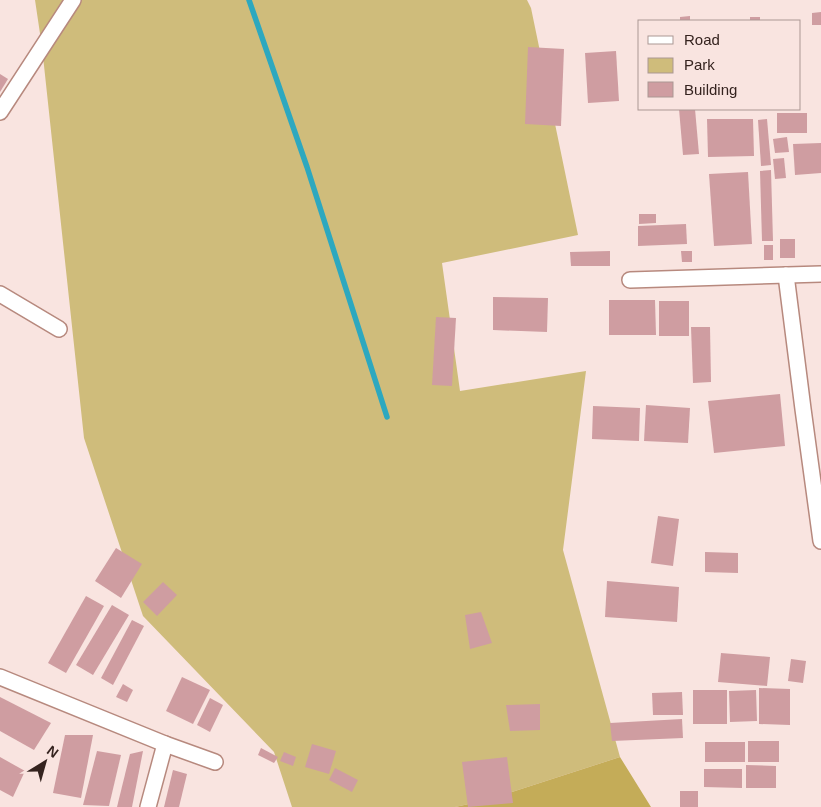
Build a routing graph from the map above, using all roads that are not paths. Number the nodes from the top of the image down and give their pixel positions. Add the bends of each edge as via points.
1 (73, 0) edge
2 (0, 112) edge
3 (821, 274) edge
4 (786, 275) junction
5 (630, 280) dead end
6 (0, 294) edge
7 (59, 330) dead end
8 (821, 541) edge
9 (0, 676) edge
10 (165, 744) junction
11 (215, 762) dead end
12 (148, 807) edge

1 - 2 street
3 - 4 street
4 - 5 street
4 - 8 street
6 - 7 street
9 - 10 street
10 - 11 street
10 - 12 street

